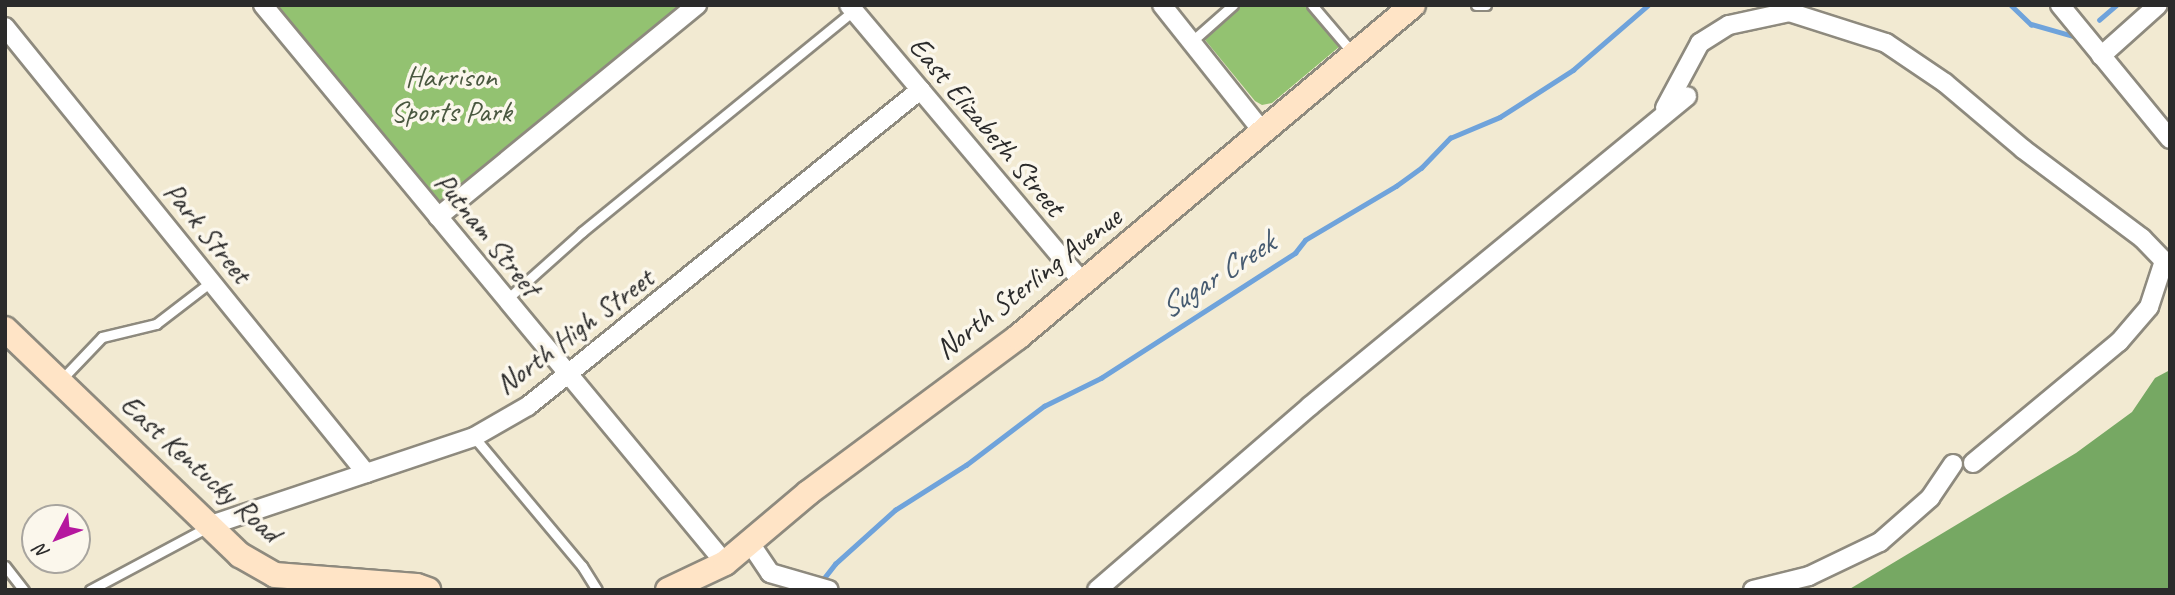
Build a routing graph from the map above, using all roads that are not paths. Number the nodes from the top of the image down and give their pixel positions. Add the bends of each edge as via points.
1 (263, 5) edge
2 (697, 5) edge
3 (1162, 5) edge
4 (1233, 5) edge
5 (1312, 5) edge
6 (1413, 5) edge
7 (1476, 5) edge
8 (1486, 5) edge
9 (2060, 5) edge
10 (2158, 5) edge
11 (851, 8) edge
12 (5, 27) edge
13 (1191, 42) junction
14 (1354, 54) junction
15 (2101, 56) junction
16 (920, 90) junction
17 (1687, 96) dead end
18 (1660, 117) junction
19 (1263, 132) junction
20 (2170, 139) edge
21 (438, 217) junction
22 (2167, 264) edge
23 (212, 281) junction
24 (1083, 283) junction
25 (506, 300) junction
26 (5, 329) edge
27 (568, 376) junction
28 (60, 381) junction
29 (474, 437) junction
30 (1973, 463) dead end
31 (1953, 464) dead end
32 (366, 473) junction
33 (211, 525) junction
34 (750, 544) junction
35 (724, 563) junction
36 (5, 566) edge
37 (24, 590) edge
38 (90, 590) edge
39 (428, 590) edge
40 (597, 590) edge
41 (668, 590) edge
42 (829, 590) edge
43 (1097, 590) edge
44 (1753, 590) edge

1 - 21 street, Putnam Street
2 - 21 street
3 - 13 street
4 - 13 lane
5 - 14 lane
6 - 14 main road, North Sterling Avenue
7 - 8 lane
9 - 15 street
10 - 15 street
11 - 16 street, East Elizabeth Street
11 - 25 lane
12 - 23 street, Park Street
13 - 19 street
14 - 19 main road, North Sterling Avenue
15 - 20 street
16 - 24 street, East Elizabeth Street
16 - 27 street, North High Street
17 - 18 street
18 - 22 street via 1700,43 1729,24 1789,12 1886,43 1945,83 2023,149 2142,238
18 - 43 street via 1310,406
19 - 24 main road, North Sterling Avenue
21 - 25 street, Putnam Street
22 - 30 street via 2149,307 2119,342
23 - 28 lane via 156,324 103,337
23 - 32 street, Park Street
24 - 34 main road, North Sterling Avenue via 808,493
25 - 27 street, Putnam Street
26 - 28 main road, East Kentucky Road
27 - 29 street, North High Street
27 - 35 street, Putnam Street
28 - 33 main road, East Kentucky Road
29 - 32 street, North High Street
29 - 40 lane
31 - 44 street via 1930,498 1880,542 1809,576
32 - 33 street, North High Street
33 - 38 lane
33 - 39 main road, East Kentucky Road via 240,555 275,575
34 - 35 main road, North Sterling Avenue
34 - 42 street via 770,573
35 - 41 main road, North Sterling Avenue
36 - 37 lane

